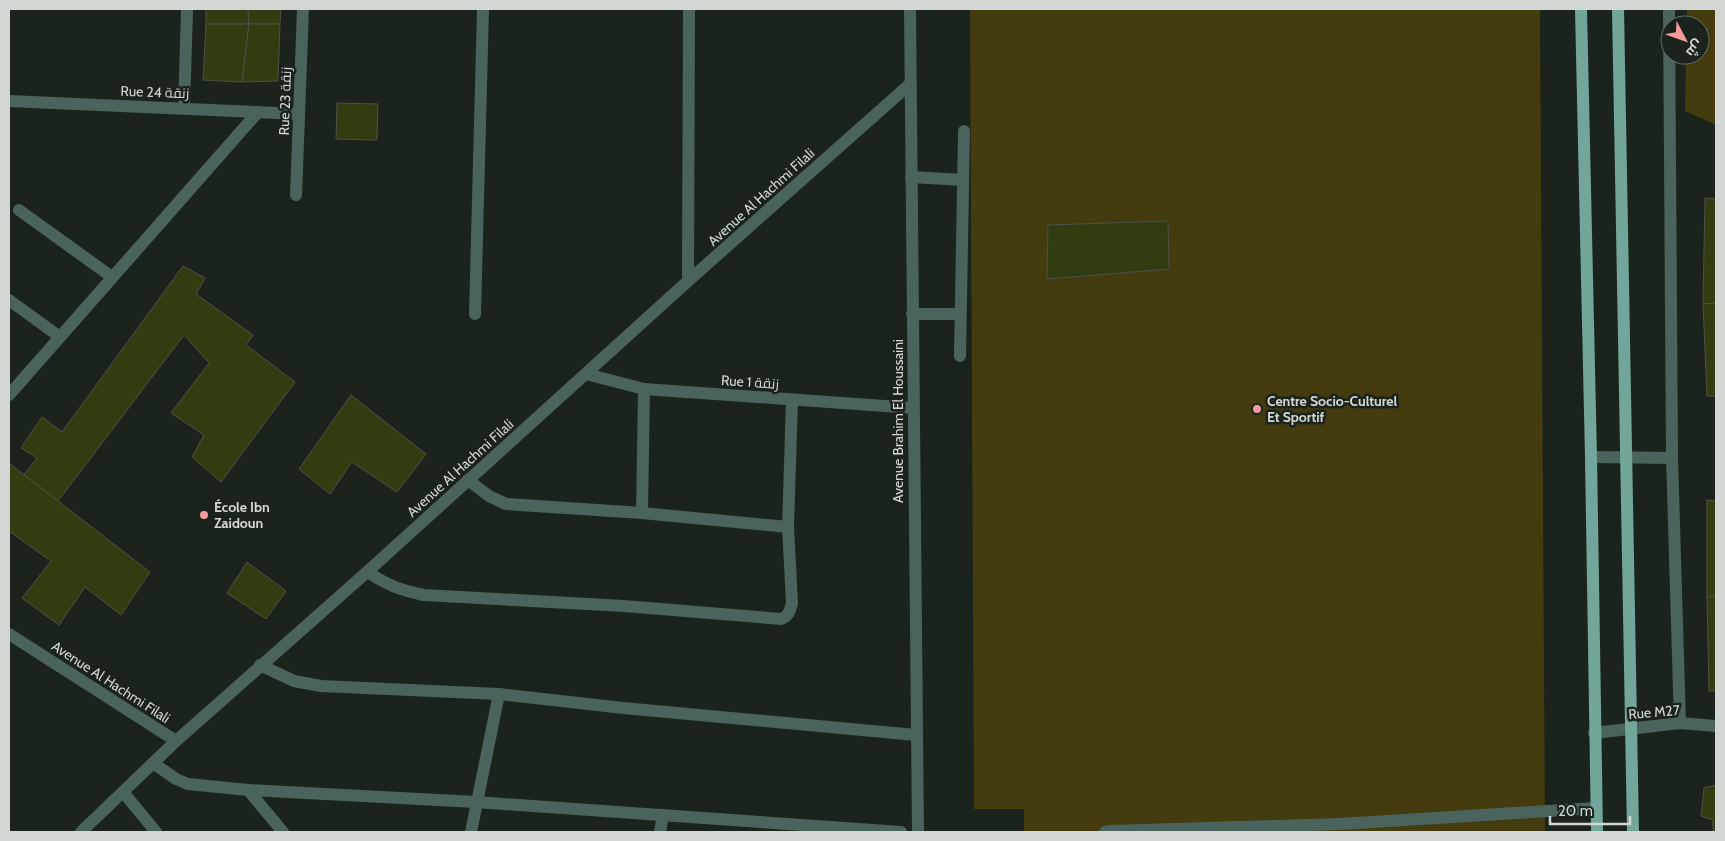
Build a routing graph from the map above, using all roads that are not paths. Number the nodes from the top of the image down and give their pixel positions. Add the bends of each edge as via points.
1 (186, 9) edge
2 (303, 9) edge
3 (483, 9) edge
4 (689, 9) edge
5 (910, 9) edge
6 (1581, 9) edge
7 (1618, 9) edge
8 (1669, 9) edge
9 (910, 84) junction
10 (9, 101) edge
11 (184, 108) junction
12 (258, 112) junction
13 (299, 114) junction
14 (964, 131) dead end
15 (911, 177) junction
16 (963, 180) junction
17 (296, 195) dead end
18 (18, 210) dead end
19 (112, 277) junction
20 (688, 282) junction
21 (9, 300) edge
22 (475, 314) dead end
23 (912, 314) junction
24 (960, 314) junction
25 (60, 337) junction
26 (960, 356) dead end
27 (586, 374) junction
28 (644, 389) junction
29 (9, 395) edge
30 (792, 401) junction
31 (912, 408) junction
32 (1592, 457) junction
33 (1627, 457) junction
34 (1672, 458) junction
35 (468, 480) junction
36 (642, 513) junction
37 (788, 528) junction
38 (367, 572) junction
39 (9, 634) edge
40 (260, 665) junction
41 (499, 694) junction
42 (1680, 723) junction
43 (1716, 726) edge
44 (1631, 729) junction
45 (1594, 733) junction
46 (916, 735) junction
47 (176, 741) junction
48 (153, 763) junction
49 (248, 790) junction
50 (123, 792) junction
51 (476, 802) junction
52 (1596, 808) junction
53 (663, 815) junction
54 (1340, 828) edge
55 (81, 832) edge
56 (156, 832) edge
57 (283, 832) edge
58 (470, 832) edge
59 (660, 832) edge
60 (901, 832) edge
61 (918, 832) edge
62 (1105, 832) edge
63 (1596, 832) edge
64 (1633, 832) edge

1 - 11 street
2 - 13 street, Rue 23 زنقة
3 - 22 street
4 - 20 street
5 - 9 street, Avenue Brahim El Houssaini
6 - 32 main road
7 - 33 main road
8 - 34 street
9 - 15 street, Avenue Brahim El Houssaini
9 - 20 street, Avenue Al Hachmi Filali
10 - 11 street, Rue 24 زنقة
11 - 12 street, Rue 24 زنقة
12 - 13 street, Rue 24 زنقة
12 - 19 street
13 - 17 street, Rue 23 زنقة
14 - 16 street
15 - 16 street
15 - 23 street, Avenue Brahim El Houssaini
16 - 24 street
18 - 19 street
19 - 25 street
20 - 27 street, Avenue Al Hachmi Filali
21 - 25 street
23 - 24 street
23 - 31 street, Avenue Brahim El Houssaini
24 - 26 street
25 - 29 street
27 - 28 street, Rue 1 زنقة
27 - 35 street, Avenue Al Hachmi Filali
28 - 30 street, Rue 1 زنقة
28 - 36 street
30 - 31 street, Rue 1 زنقة
30 - 37 street
31 - 46 street, Avenue Brahim El Houssaini
32 - 33 street
32 - 45 main road
33 - 34 street
33 - 44 main road
34 - 42 street
35 - 36 street via 506,504
35 - 38 street, Avenue Al Hachmi Filali
36 - 37 street
37 - 38 street via 792,603 788,615 781,619 424,595 389,586
38 - 40 street, Avenue Al Hachmi Filali
39 - 47 street, Avenue Al Hachmi Filali
40 - 41 street via 294,681 321,686
40 - 47 street, Avenue Al Hachmi Filali
41 - 46 street
41 - 51 street
42 - 43 street, Rue M27
42 - 44 street, Rue M27
44 - 45 street, Rue M27
44 - 64 main road
45 - 52 main road
46 - 61 street, Avenue Brahim El Houssaini
47 - 48 street
48 - 49 street via 188,784
48 - 50 street
49 - 51 street
49 - 57 street
50 - 55 street
50 - 56 street
51 - 53 street
51 - 58 street
52 - 54 street
52 - 63 main road
53 - 59 street
53 - 60 street
54 - 62 street

